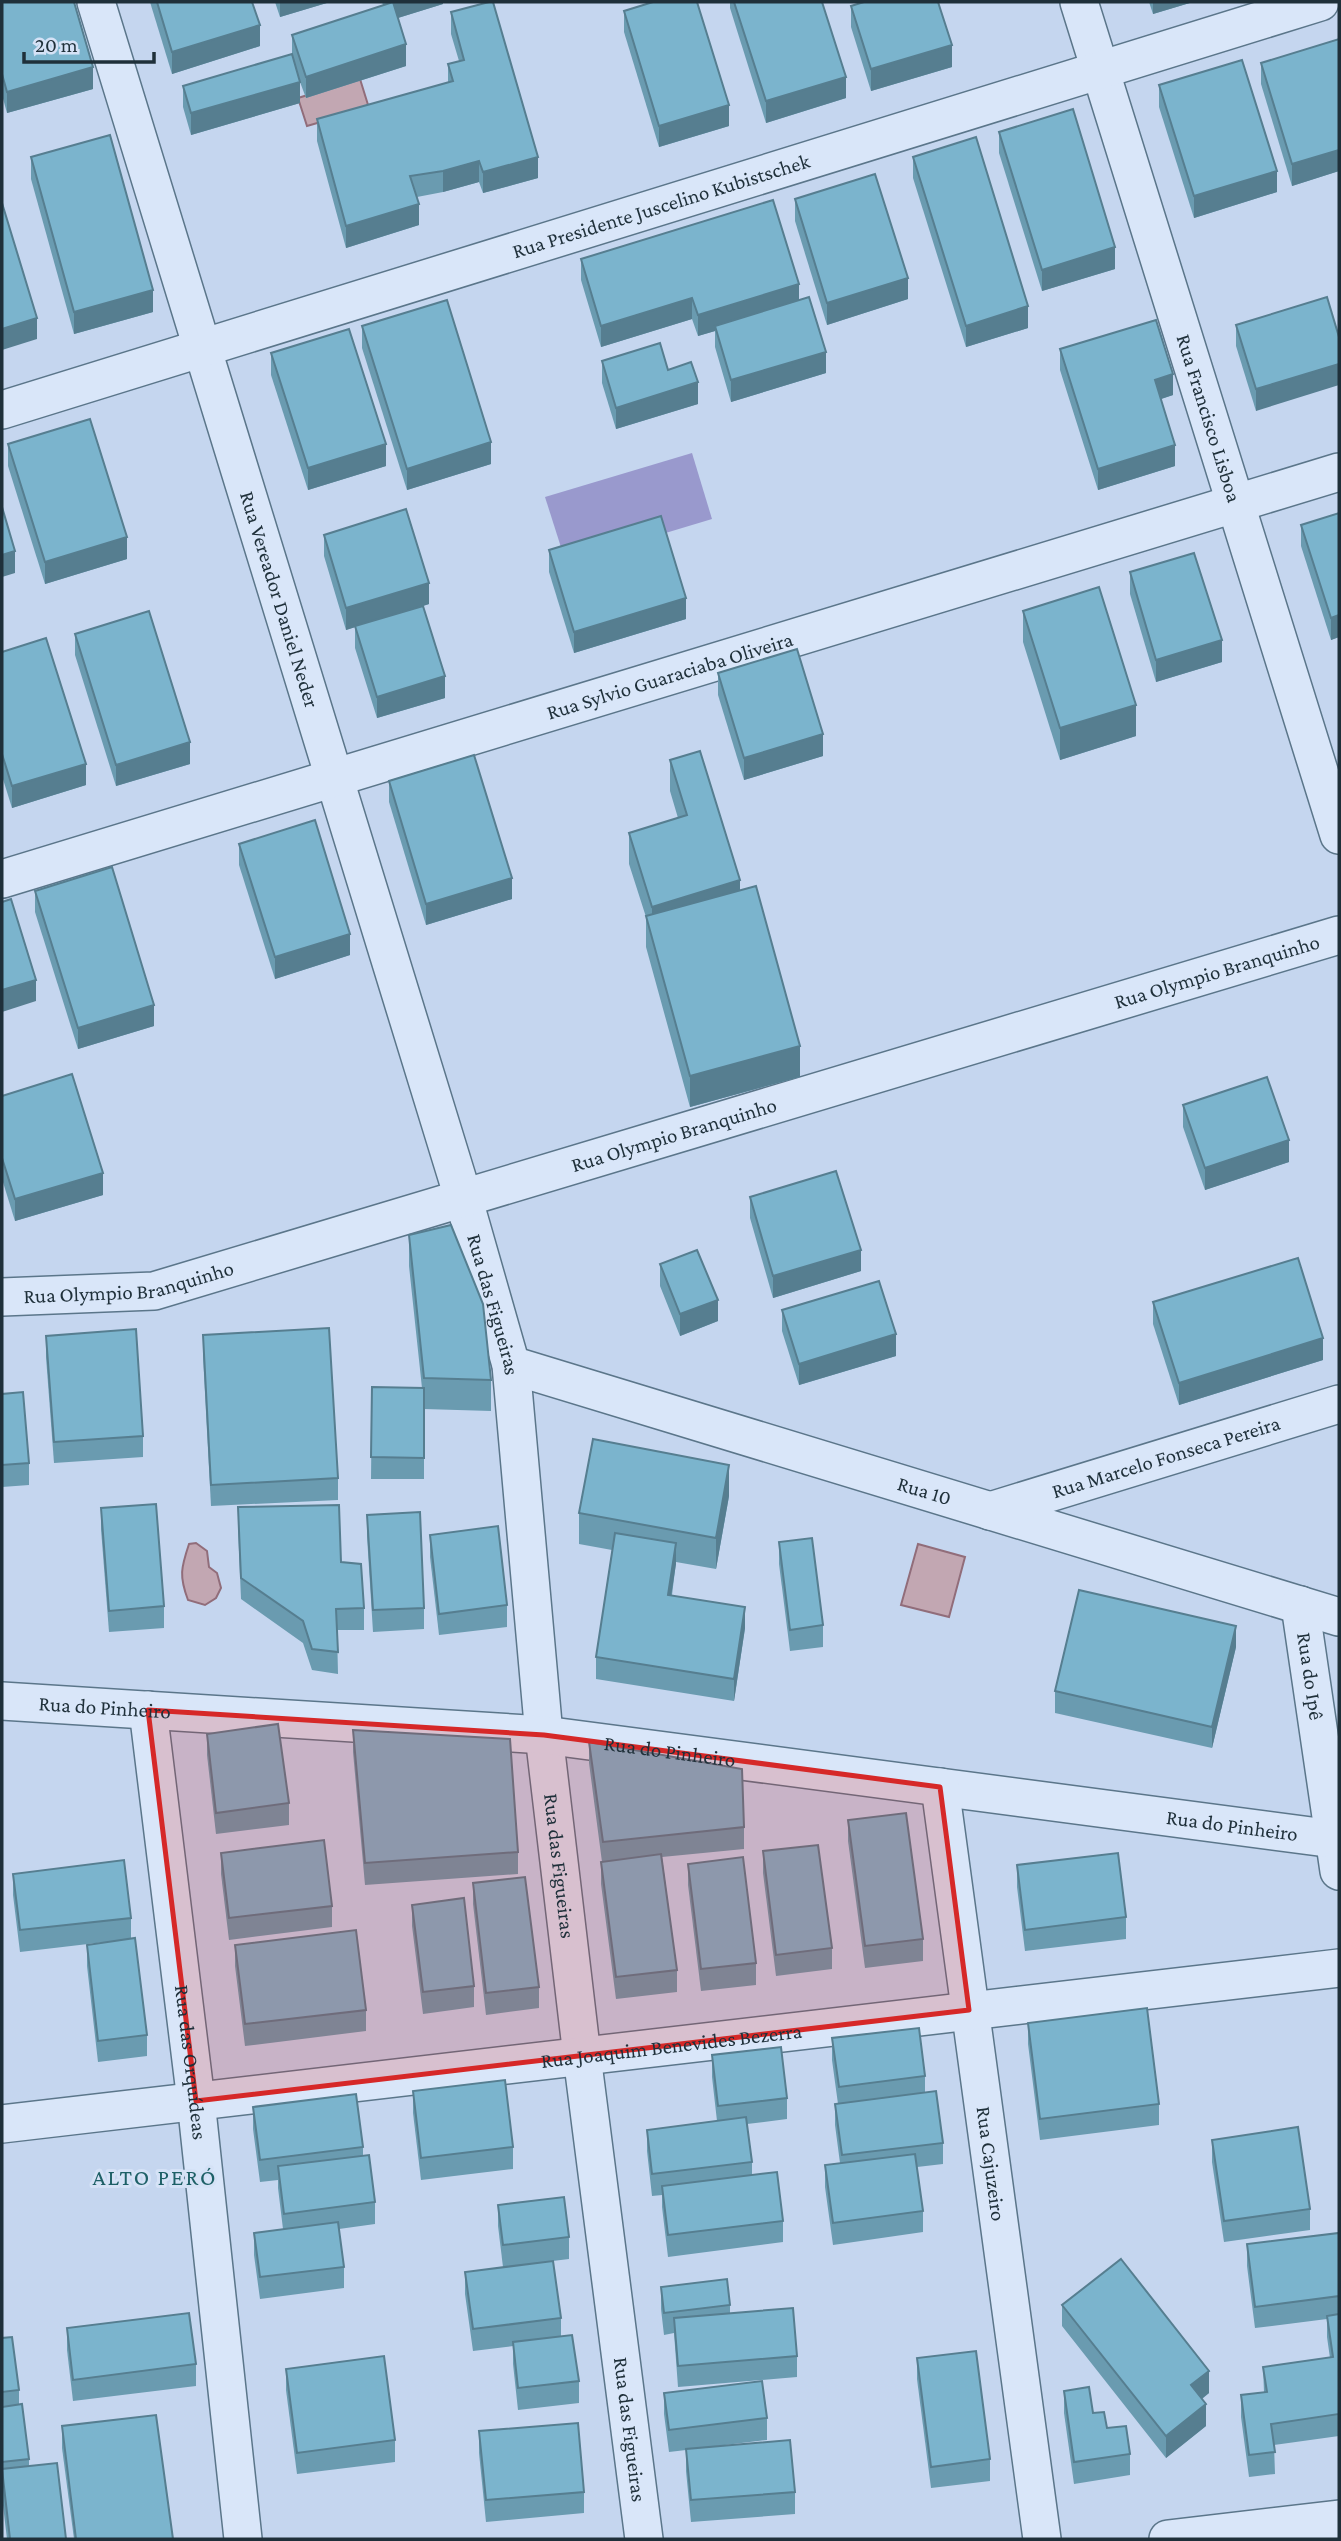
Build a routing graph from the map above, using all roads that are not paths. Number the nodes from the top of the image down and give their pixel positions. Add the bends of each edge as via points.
1 (96, 2) edge
2 (1079, 2) edge
3 (1320, 2) edge
4 (1101, 70) junction
5 (202, 348) junction
6 (2, 410) edge
7 (1339, 472) edge
8 (1236, 504) junction
9 (334, 778) junction
10 (1339, 835) edge
11 (2, 879) edge
12 (1339, 935) edge
13 (463, 1197) junction
14 (2, 1297) edge
15 (511, 1365) junction
16 (1339, 1404) edge
17 (990, 1511) junction
18 (1300, 1605) junction
19 (1339, 1617) edge
20 (2, 1701) edge
21 (148, 1710) junction
22 (544, 1735) junction
23 (940, 1787) junction
24 (1337, 1855) edge
25 (1339, 1968) edge
26 (969, 2010) junction
27 (582, 2056) junction
28 (196, 2101) junction
29 (2, 2124) edge
30 (1339, 2518) edge
31 (243, 2539) edge
32 (644, 2539) edge
33 (1042, 2539) edge
34 (1168, 2539) edge

1 - 5 street, Rua Vereador Daniel Neder
2 - 4 street, Rua Francisco Lisboa
3 - 4 street, Rua Presidente Juscelino Kubistschek
4 - 5 street, Rua Presidente Juscelino Kubistschek
4 - 8 street, Rua Francisco Lisboa
5 - 6 street, Rua Presidente Juscelino Kubistschek
5 - 9 street, Rua Vereador Daniel Neder
7 - 8 street, Rua Sylvio Guaraciaba Oliveira
8 - 9 street, Rua Sylvio Guaraciaba Oliveira
8 - 10 street, Rua Francisco Lisboa
9 - 11 street, Rua Sylvio Guaraciaba Oliveira
9 - 13 street, Rua Vereador Daniel Neder
12 - 13 street, Rua Olympio Branquinho
13 - 14 street, Rua Olympio Branquinho via 154,1291
13 - 15 street, Rua das Figueiras
15 - 17 street, Rua 10
15 - 22 street, Rua das Figueiras
16 - 17 street, Rua Marcelo Fonseca Pereira
17 - 18 street, Rua 10
18 - 19 street, Rua 10
18 - 24 street, Rua do Ipê
20 - 21 street, Rua do Pinheiro
21 - 22 street, Rua do Pinheiro
21 - 28 street, Rua das Orquídeas
22 - 23 street, Rua do Pinheiro
22 - 27 street, Rua das Figueiras
23 - 24 street, Rua do Pinheiro
23 - 26 street, Rua Cajuzeiro
25 - 26 street, Rua Joaquim Benevides Bezerra
26 - 27 street, Rua Joaquim Benevides Bezerra
26 - 33 street, Rua Cajuzeiro
27 - 28 street, Rua Joaquim Benevides Bezerra
27 - 32 street, Rua das Figueiras
28 - 29 street, Rua Joaquim Benevides Bezerra
28 - 31 street, Rua das Orquídeas
30 - 34 street

